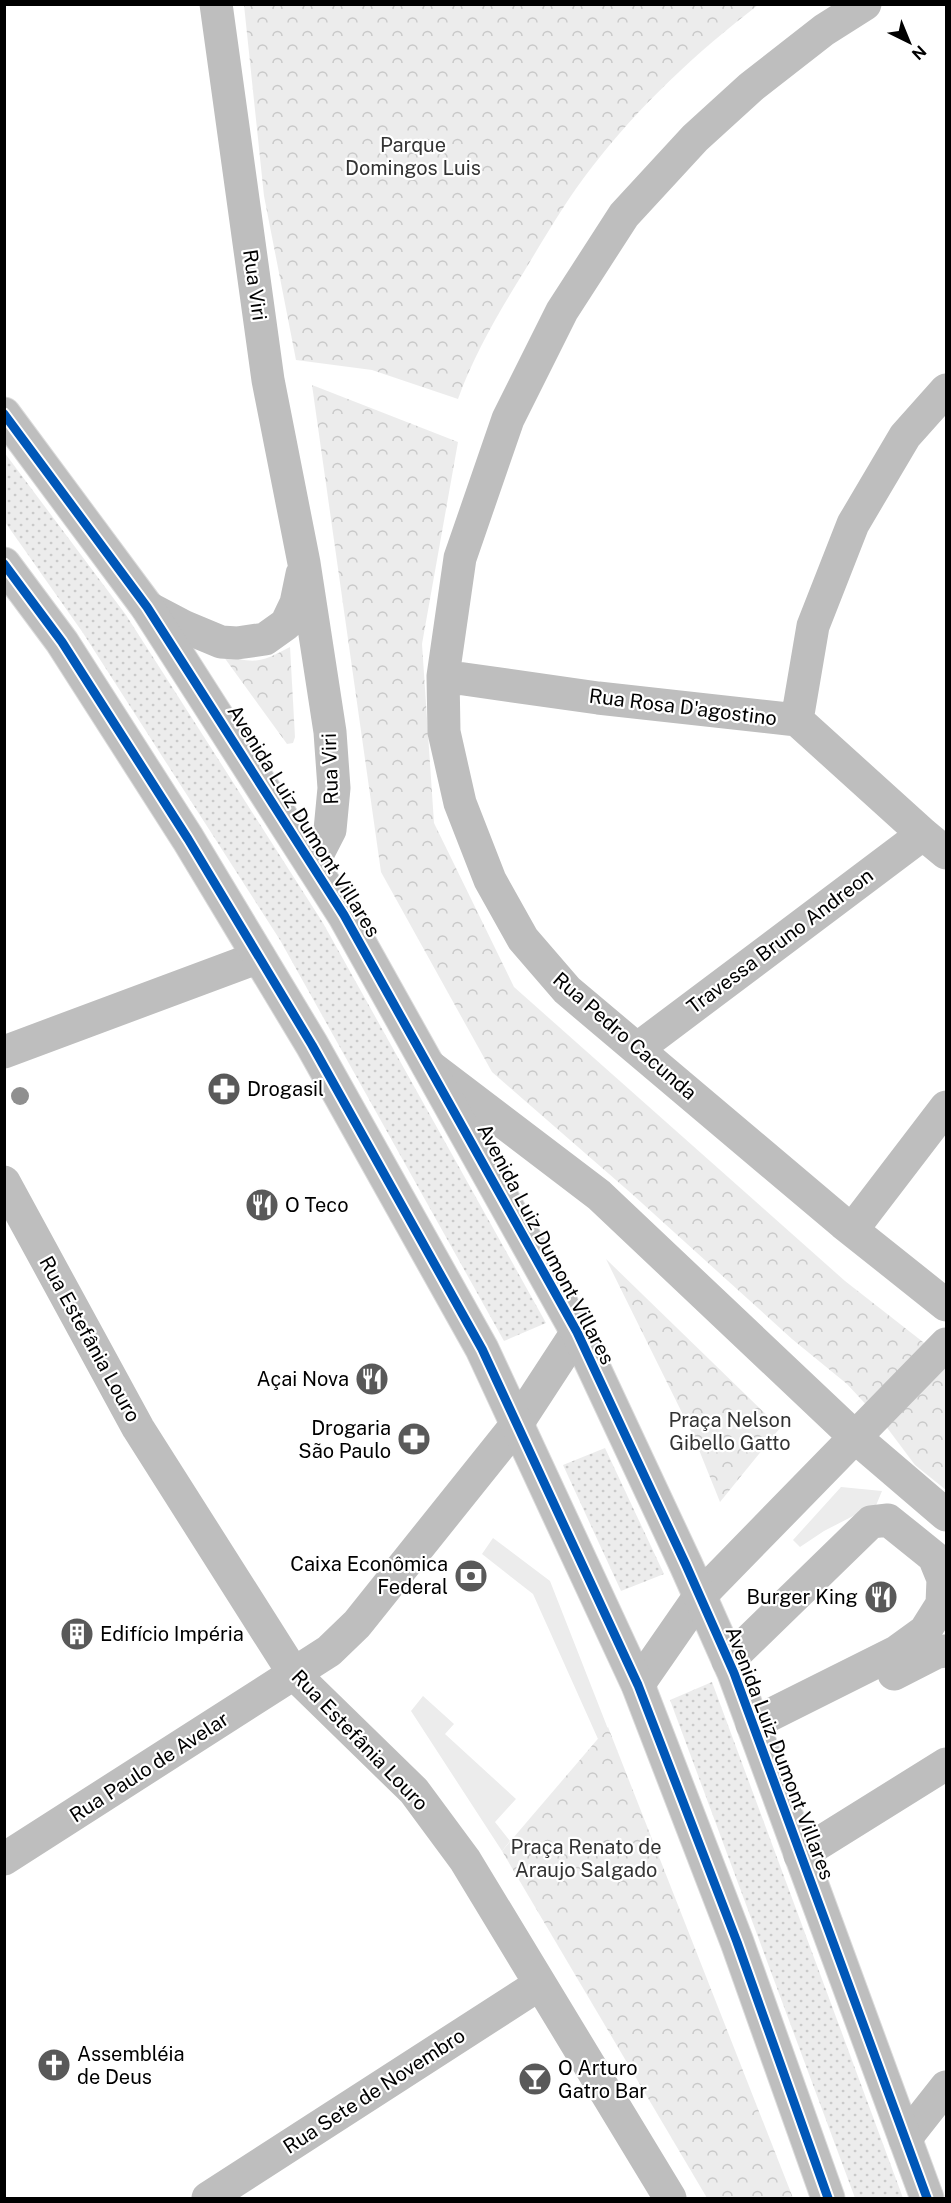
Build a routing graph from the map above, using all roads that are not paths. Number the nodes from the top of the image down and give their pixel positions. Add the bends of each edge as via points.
1 (216, 4) edge
2 (865, 4) edge
3 (946, 390) edge
4 (4, 414) edge
5 (304, 563) junction
6 (4, 564) edge
7 (147, 607) junction
8 (442, 676) junction
9 (797, 720) junction
10 (934, 844) edge
11 (312, 865) junction
12 (259, 957) junction
13 (637, 1049) junction
14 (4, 1052) edge
15 (428, 1065) junction
16 (946, 1107) edge
17 (4, 1182) edge
18 (852, 1230) junction
19 (944, 1298) edge
20 (577, 1332) junction
21 (946, 1344) edge
22 (517, 1424) junction
23 (856, 1438) junction
24 (946, 1515) edge
25 (699, 1597) junction
26 (946, 1651) edge
27 (728, 1661) junction
28 (294, 1674) junction
29 (638, 1685) junction
30 (756, 1735) junction
31 (946, 1764) edge
32 (800, 1855) junction
33 (4, 1859) edge
34 (540, 1984) junction
35 (946, 2087) edge
36 (905, 2139) junction
37 (208, 2199) edge
38 (670, 2199) edge
39 (828, 2199) edge
40 (927, 2199) edge

1 - 5 street, Rua Viri via 268,380
2 - 8 street, Rua Pedro Cacunda via 824,30 751,87 695,138 624,214 562,312 508,419 460,558
3 - 9 street via 905,436 853,524 813,626
4 - 7 street, Avenida Luiz Dumont Villares
5 - 7 street, Rua Viri via 296,603 286,624 266,639 221,642
5 - 11 street, Rua Viri via 330,732 334,788 330,830
6 - 12 street via 62,642
7 - 11 street, Avenida Luiz Dumont Villares
8 - 9 street, Rua Rosa D'agostino
8 - 13 street, Rua Pedro Cacunda via 444,732 460,803 490,880 522,939 567,990
9 - 10 street, Rua Rosa D'agostino
10 - 13 street, Travessa Bruno Andreon
11 - 15 street, Avenida Luiz Dumont Villares
12 - 14 street
12 - 22 street via 482,1349
13 - 18 street, Rua Pedro Cacunda
15 - 20 street, Avenida Luiz Dumont Villares
15 - 23 street via 599,1195
16 - 18 street
17 - 28 street, Rua Estefânia Louro via 138,1428
18 - 19 street, Rua Pedro Cacunda
20 - 22 street, Rua Paulo de Avelar
20 - 25 street, Avenida Luiz Dumont Villares
21 - 23 street
22 - 28 street, Rua Paulo de Avelar via 357,1624 329,1652
22 - 29 street
23 - 24 street
23 - 25 street
25 - 27 street, Avenida Luiz Dumont Villares
25 - 29 street
26 - 30 street
27 - 30 street, Avenida Luiz Dumont Villares
27 - 30 street via 871,1522 888,1520 934,1557 943,1579 942,1604 926,1631
28 - 33 street, Rua Paulo de Avelar
28 - 34 street, Rua Estefânia Louro via 414,1791 465,1860
29 - 39 street via 737,1942
30 - 32 street, Avenida Luiz Dumont Villares
31 - 32 street
32 - 36 street, Avenida Luiz Dumont Villares
34 - 37 street, Rua Sete de Novembro
34 - 38 street, Rua Estefânia Louro
35 - 36 street
36 - 40 street, Avenida Luiz Dumont Villares

